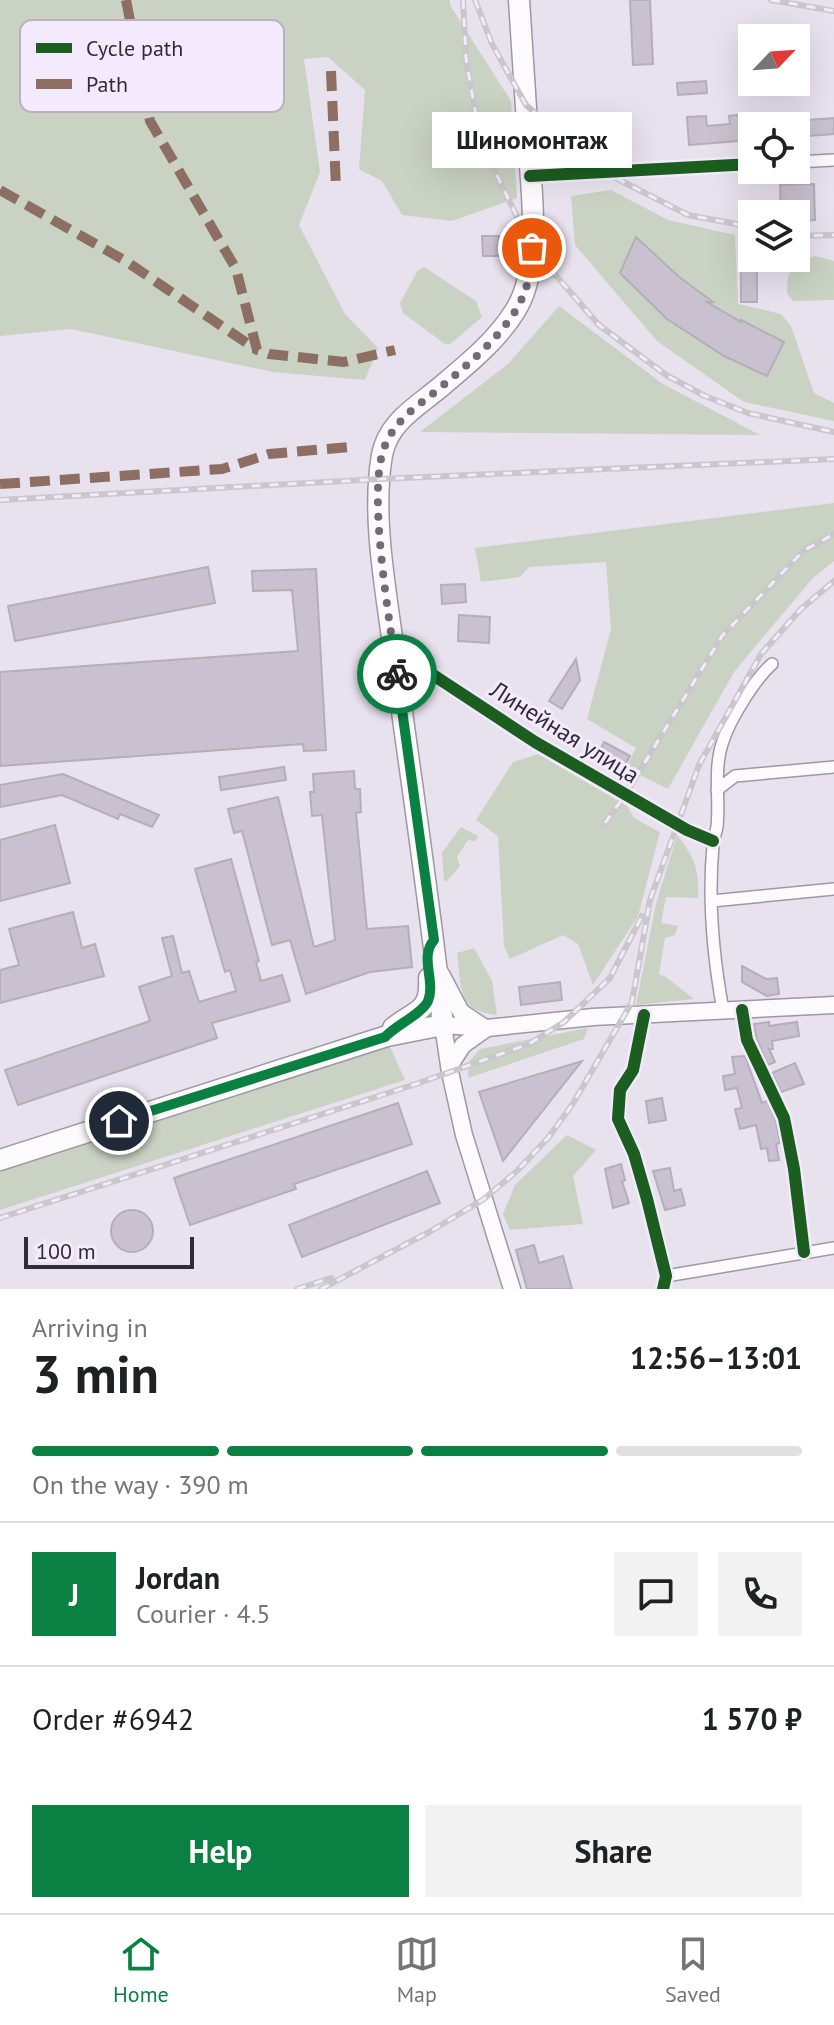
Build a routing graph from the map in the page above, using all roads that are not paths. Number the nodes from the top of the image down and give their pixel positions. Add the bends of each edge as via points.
1 (519, 0) edge
2 (834, 160) edge
3 (810, 161) edge
4 (738, 165) edge
5 (530, 176) junction
6 (395, 659) junction
7 (772, 664) dead end
8 (834, 767) edge
9 (717, 790) junction
10 (713, 841) junction
11 (834, 889) edge
12 (712, 901) junction
13 (434, 940) junction
14 (437, 963) junction
15 (834, 1005) edge
16 (723, 1010) junction
17 (742, 1010) junction
18 (644, 1015) junction
19 (443, 1025) junction
20 (487, 1028) junction
21 (408, 1030) junction
22 (387, 1036) junction
23 (450, 1065) junction
24 (0, 1160) edge
25 (834, 1248) edge
26 (804, 1252) junction
27 (666, 1276) junction
28 (512, 1289) edge
29 (663, 1289) edge

1 - 5 highway
2 - 3 street
4 - 5 street
5 - 6 highway via 532,248 524,295 504,327 407,412 383,452 380,530
6 - 10 street, Линейная улица via 421,667 535,742
6 - 13 highway
7 - 9 street via 758,676 722,742
8 - 9 street via 735,776
9 - 10 street
10 - 12 street
11 - 12 street
12 - 16 street
13 - 14 highway
13 - 22 highway via 428,955 429,998
14 - 19 highway
14 - 20 main road via 461,1012
15 - 17 main road
16 - 17 main road
16 - 18 main road
17 - 26 street via 747,1040 784,1118
18 - 20 main road
18 - 27 street via 633,1070 620,1090 618,1119 634,1154
19 - 20 main road
19 - 21 highway
19 - 23 main road
20 - 23 main road via 463,1045
21 - 22 highway
21 - 23 main road via 434,1044
22 - 24 highway
23 - 28 main road via 464,1135
25 - 26 street
26 - 27 street
27 - 29 street

